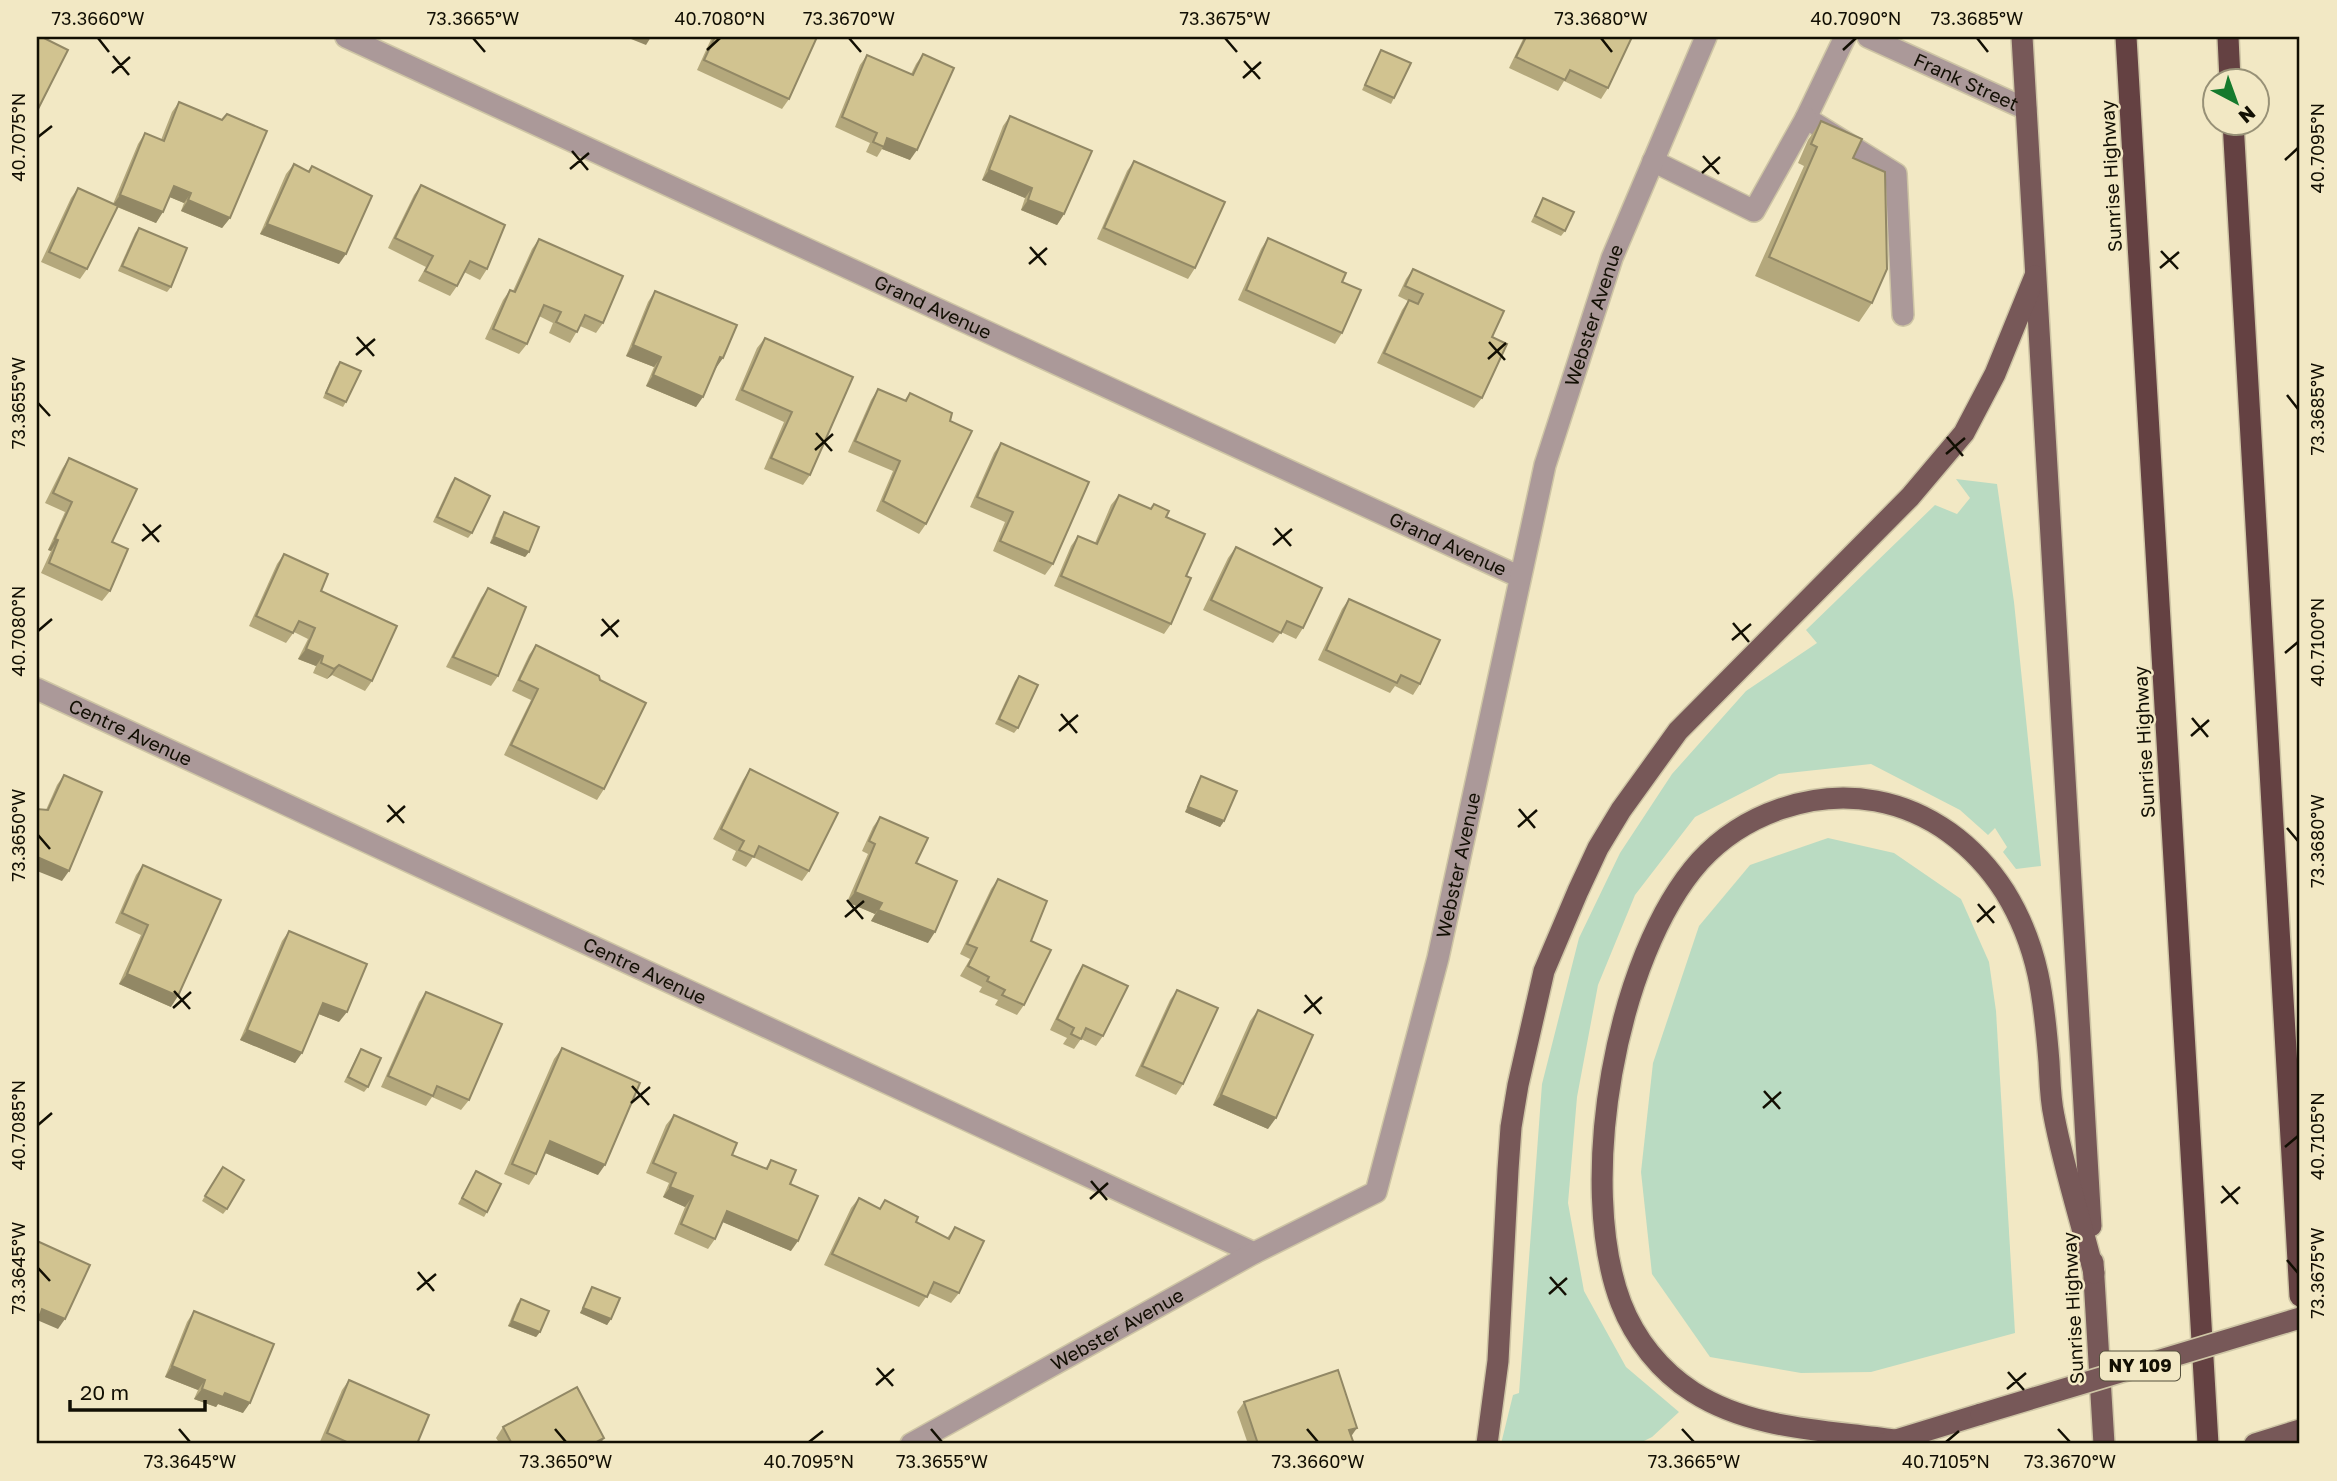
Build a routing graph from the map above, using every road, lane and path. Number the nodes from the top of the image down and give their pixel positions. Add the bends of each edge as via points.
1 (346, 37) edge
2 (1706, 37) edge
3 (1845, 37) edge
4 (1868, 37) edge
5 (2022, 37) edge
6 (2126, 37) edge
7 (2228, 37) edge
8 (2229, 66) edge
9 (2026, 109) junction
10 (1806, 118) junction
11 (2234, 136) edge
12 (1653, 161) junction
13 (2037, 271) junction
14 (1902, 314) dead end
15 (1520, 577) junction
16 (37, 689) edge
17 (1254, 1253) junction
18 (2094, 1273) junction
19 (2300, 1296) edge
20 (2300, 1318) edge
21 (2300, 1430) edge
22 (1888, 1442) edge
23 (911, 1444) edge
24 (1487, 1444) edge
25 (2104, 1444) edge
26 (2208, 1444) edge
27 (2255, 1444) edge

1 - 15 street, Grand Avenue
2 - 12 street, Webster Avenue
3 - 10 street
4 - 9 street, Frank Street
5 - 9 main road, Sunrise Highway
6 - 26 highway, Sunrise Highway
7 - 8 highway
9 - 13 main road, Sunrise Highway
10 - 12 street via 1754,211
10 - 14 street via 1896,174
11 - 19 highway
12 - 15 street, Webster Avenue via 1612,258 1545,465
13 - 18 main road, Sunrise Highway
13 - 24 main road via 1995,374 1964,433 1910,497 1678,731 1598,848 1545,971 1518,1085 1511,1127 1498,1361
15 - 17 street, Webster Avenue via 1438,958 1376,1192
16 - 17 street, Centre Avenue
17 - 23 street, Webster Avenue
18 - 22 main road via 2053,1112 2035,957 2014,907 1987,867 1933,821 1889,803 1862,798 1836,797 1785,807 1718,843 1674,895 1625,1013 1608,1097 1602,1169 1605,1234 1614,1280 1632,1326 1657,1362 1693,1392 1748,1418
18 - 25 main road, Sunrise Highway
20 - 22 main road, NY 109, bridge
21 - 27 main road

